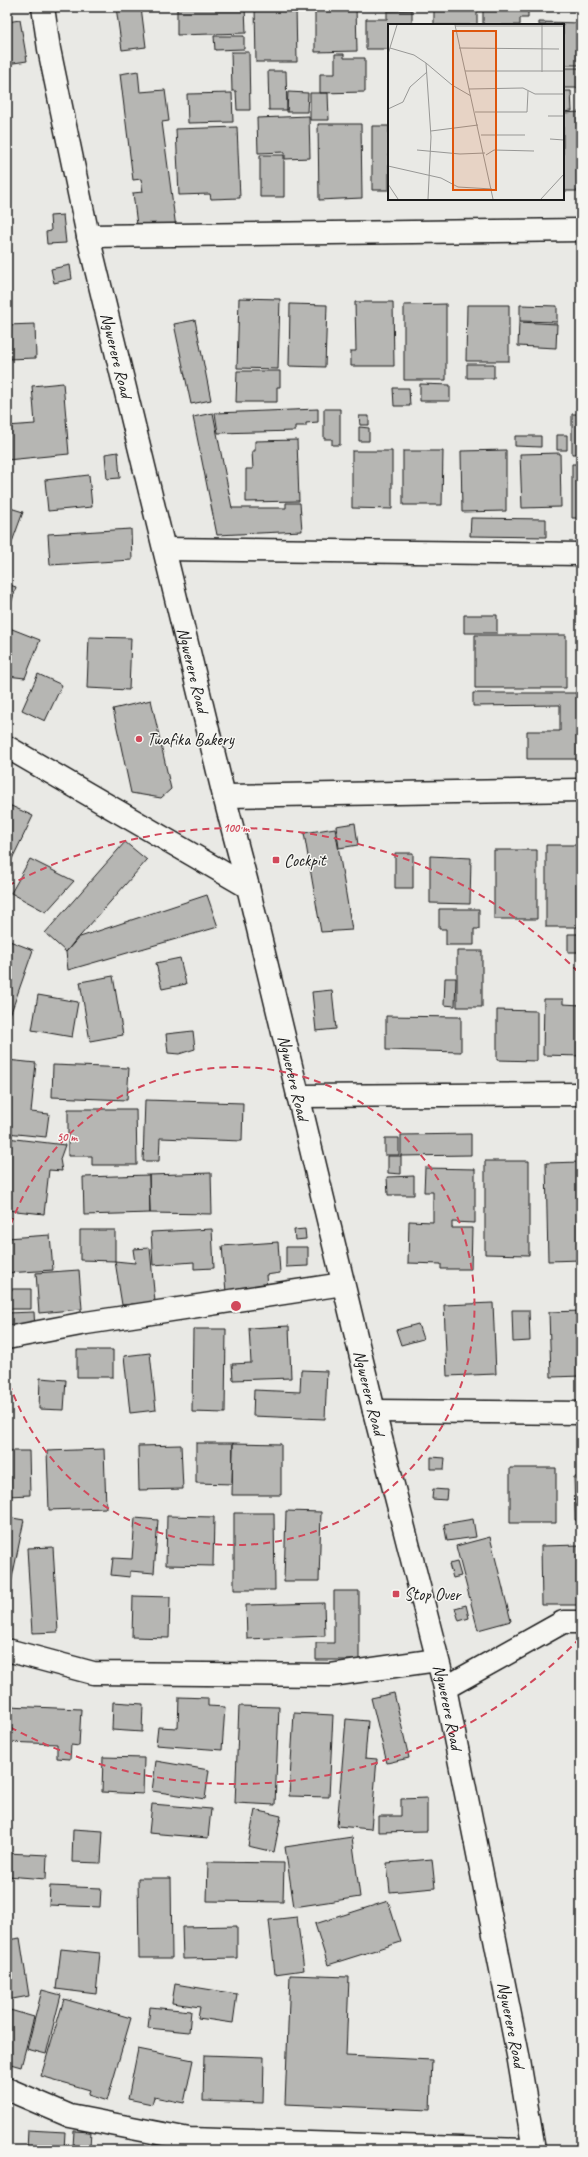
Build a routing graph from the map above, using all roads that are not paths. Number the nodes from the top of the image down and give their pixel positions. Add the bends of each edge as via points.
1 (43, 7) edge
2 (581, 230) edge
3 (88, 236) junction
4 (165, 549) junction
5 (581, 554) edge
6 (7, 747) edge
7 (581, 790) edge
8 (224, 796) junction
9 (248, 887) junction
10 (581, 1094) edge
11 (298, 1096) junction
12 (343, 1284) junction
13 (7, 1338) edge
14 (374, 1411) junction
15 (581, 1413) edge
16 (581, 1622) edge
17 (7, 1650) edge
18 (437, 1660) junction
19 (444, 1688) junction
20 (7, 2089) edge
21 (524, 2150) edge
22 (534, 2150) edge

1 - 3 street, Ngwerere Road via 49,49
2 - 3 street
3 - 4 street, Ngwerere Road
4 - 5 street
4 - 8 street, Ngwerere Road
6 - 9 street
7 - 8 street
8 - 9 street, Ngwerere Road
9 - 11 street, Ngwerere Road
10 - 11 street
11 - 12 street, Ngwerere Road
12 - 13 street via 86,1323
12 - 14 street, Ngwerere Road
14 - 15 street
14 - 18 street, Ngwerere Road
16 - 19 street via 563,1622
17 - 18 street via 93,1673 331,1675
18 - 19 street, Ngwerere Road
19 - 22 street, Ngwerere Road via 518,2055
20 - 21 street via 70,2116 189,2139

